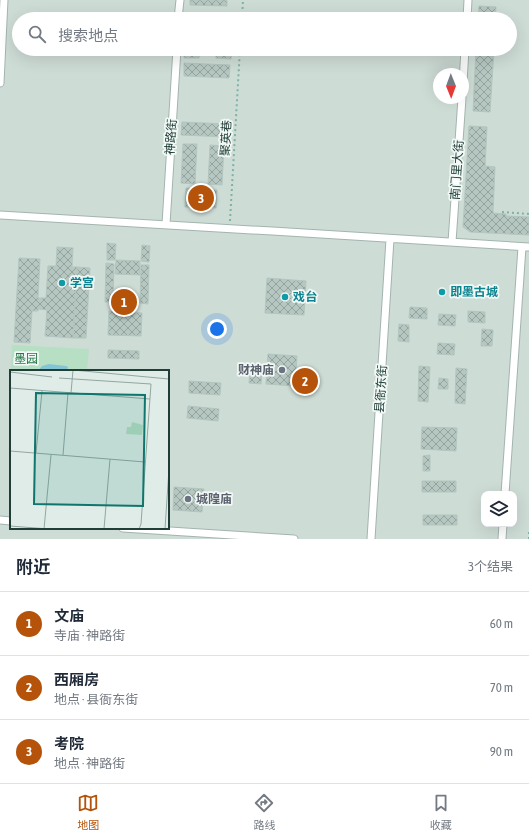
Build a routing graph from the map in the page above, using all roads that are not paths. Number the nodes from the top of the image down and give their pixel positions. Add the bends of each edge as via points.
1 (4, 0) edge
2 (180, 0) edge
3 (468, 0) edge
4 (179, 12) edge
5 (467, 12) edge
6 (177, 56) edge
7 (465, 56) edge
8 (464, 68) edge
9 (0, 83) edge
10 (462, 104) edge
11 (0, 215) edge
12 (166, 224) junction
13 (390, 239) junction
14 (452, 242) junction
15 (526, 247) edge
16 (506, 491) edge
17 (0, 520) edge
18 (10, 521) edge
19 (503, 527) edge
20 (139, 529) edge
21 (294, 539) edge
22 (371, 539) edge
23 (502, 539) edge

1 - 9 street
2 - 4 street
3 - 5 street
6 - 12 street, 神路街
7 - 8 street
10 - 14 street, 南门里大街
11 - 12 street
12 - 13 street
13 - 14 street
13 - 22 street, 县衙东街
14 - 15 street
15 - 16 street
17 - 18 street
19 - 23 street
20 - 21 street

